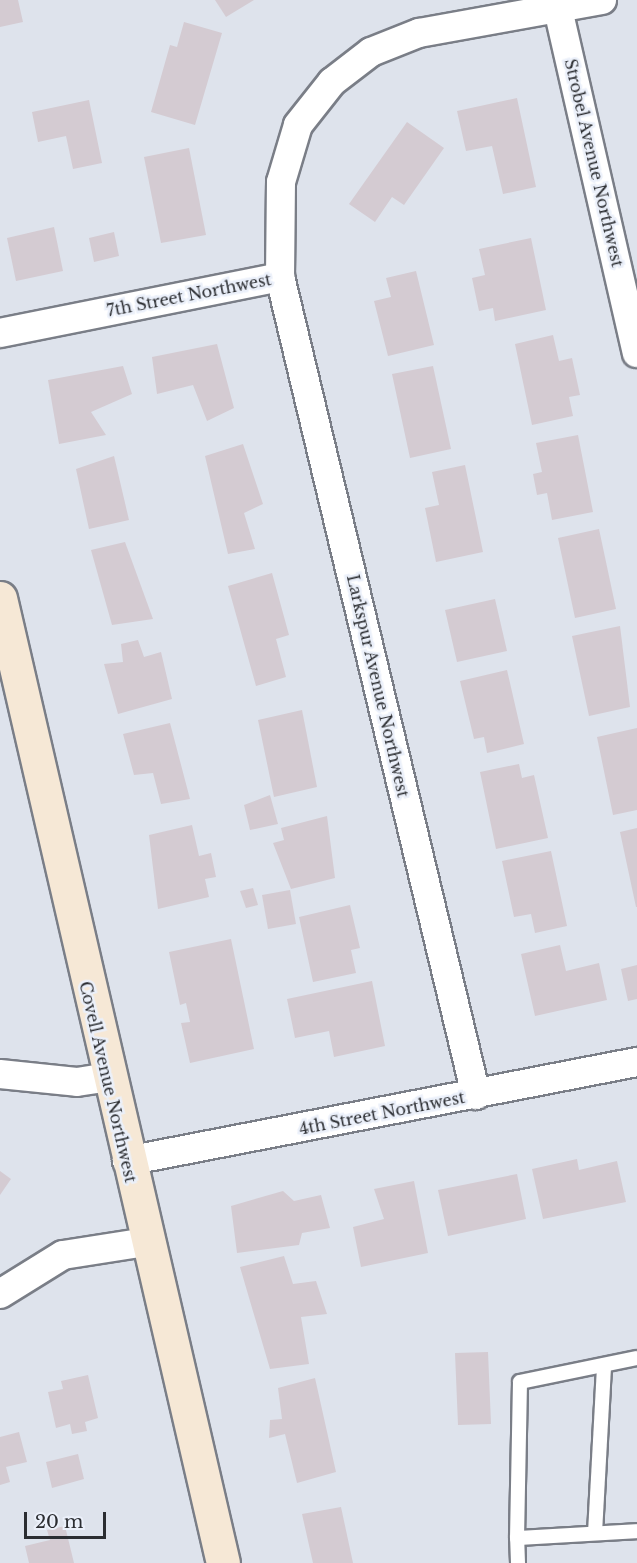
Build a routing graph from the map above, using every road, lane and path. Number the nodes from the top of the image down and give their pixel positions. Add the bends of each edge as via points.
1 (602, 0) edge
2 (558, 9) junction
3 (280, 277) junction
4 (0, 333) edge
5 (637, 353) edge
6 (0, 598) edge
7 (637, 1062) edge
8 (0, 1074) edge
9 (107, 1077) junction
10 (476, 1095) junction
11 (127, 1161) junction
12 (146, 1242) junction
13 (0, 1294) edge
14 (637, 1358) edge
15 (604, 1365) junction
16 (637, 1531) edge
17 (595, 1533) junction
18 (517, 1538) junction
19 (223, 1563) edge
20 (518, 1563) edge

1 - 2 street, 7th Street Northwest
2 - 3 street, 7th Street Northwest via 419,33 371,52 332,82 298,125 281,182
2 - 5 street, Strobel Avenue Northwest
3 - 4 street, 7th Street Northwest
3 - 10 street, Larkspur Avenue Northwest
6 - 9 street, Covell Avenue Northwest
7 - 10 street, 4th Street Northwest
8 - 9 street via 77,1082
9 - 11 street, Covell Avenue Northwest
10 - 11 street, 4th Street Northwest
11 - 12 street, Covell Avenue Northwest
12 - 13 street via 63,1256
12 - 19 street, Covell Avenue Northwest
14 - 15 lane
15 - 17 lane
15 - 18 lane via 520,1382
16 - 17 lane
17 - 18 lane
18 - 20 lane

